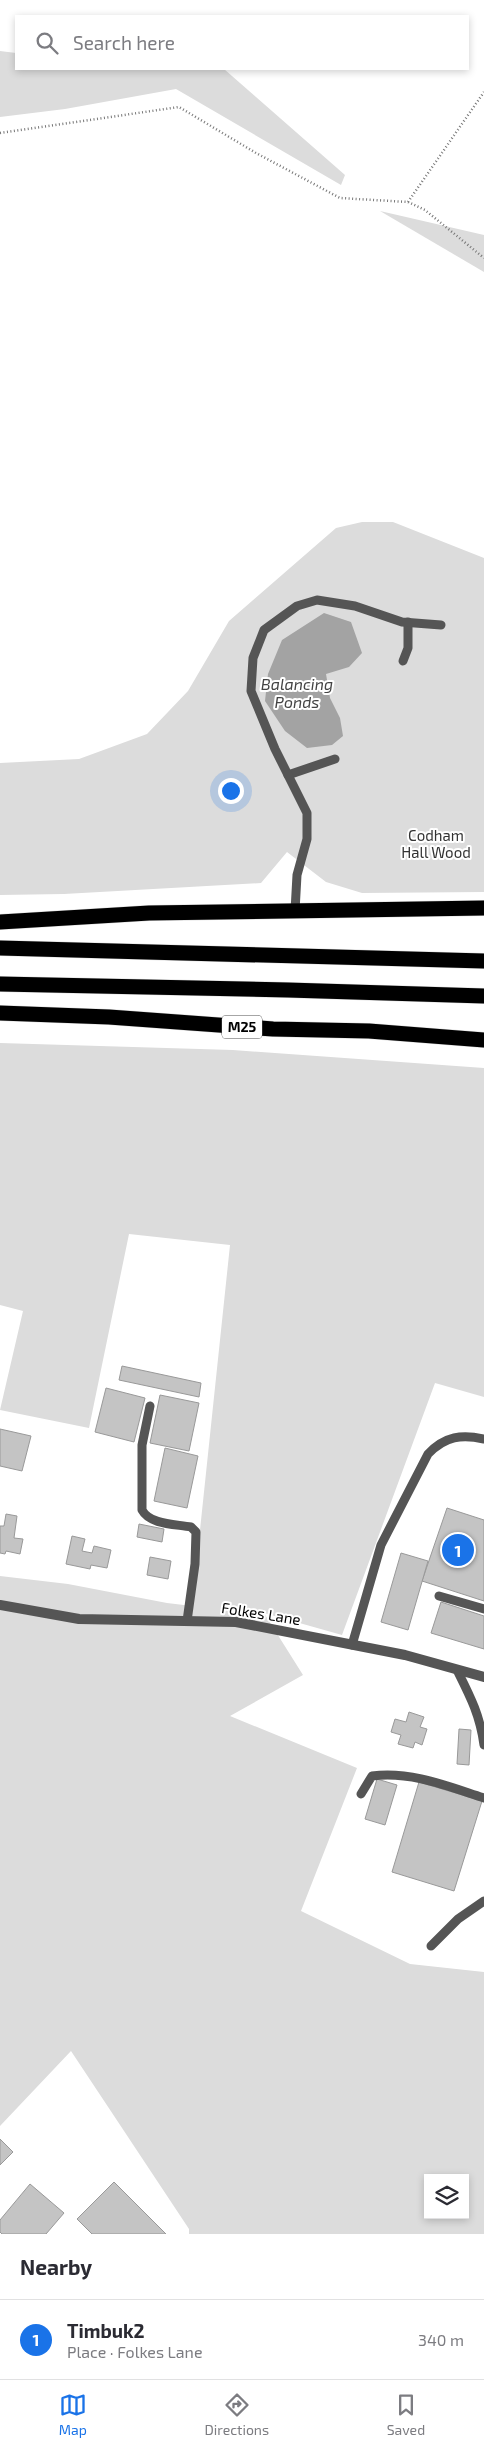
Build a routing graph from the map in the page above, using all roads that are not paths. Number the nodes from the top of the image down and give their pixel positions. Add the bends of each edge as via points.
1 (408, 622) junction
2 (441, 625) dead end
3 (402, 661) dead end
4 (335, 759) dead end
5 (288, 775) junction
6 (484, 908) edge
7 (295, 912) junction
8 (0, 922) edge
9 (0, 948) edge
10 (484, 961) edge
11 (0, 984) edge
12 (484, 996) edge
13 (0, 1013) edge
14 (484, 1040) edge
15 (150, 1406) dead end
16 (484, 1439) edge
17 (439, 1596) dead end
18 (0, 1606) edge
19 (484, 1609) edge
20 (187, 1621) junction
21 (352, 1645) junction
22 (456, 1670) junction
23 (484, 1678) edge
24 (484, 1745) edge
25 (361, 1794) dead end
26 (484, 1798) edge
27 (484, 1901) edge
28 (431, 1946) dead end

1 - 2 lane
1 - 3 lane via 408,648
1 - 5 lane via 355,606 318,600 297,606 264,630 252,658 251,691
4 - 5 lane
5 - 7 lane via 307,813 307,839 297,876
6 - 7 highway
7 - 8 highway via 149,913
9 - 10 highway
11 - 12 highway
13 - 14 highway, M25 via 272,1029 369,1031
15 - 20 lane via 142,1445 142,1510 152,1520 191,1526 196,1532
16 - 21 lane via 453,1437 428,1454 381,1545
17 - 19 lane
18 - 20 street, Folkes Lane via 78,1619
20 - 21 street, Folkes Lane via 236,1622
21 - 22 street, Folkes Lane via 405,1655
22 - 23 street, Folkes Lane
22 - 24 lane via 475,1704
25 - 26 lane via 372,1776 386,1774 413,1776
27 - 28 lane via 458,1919

